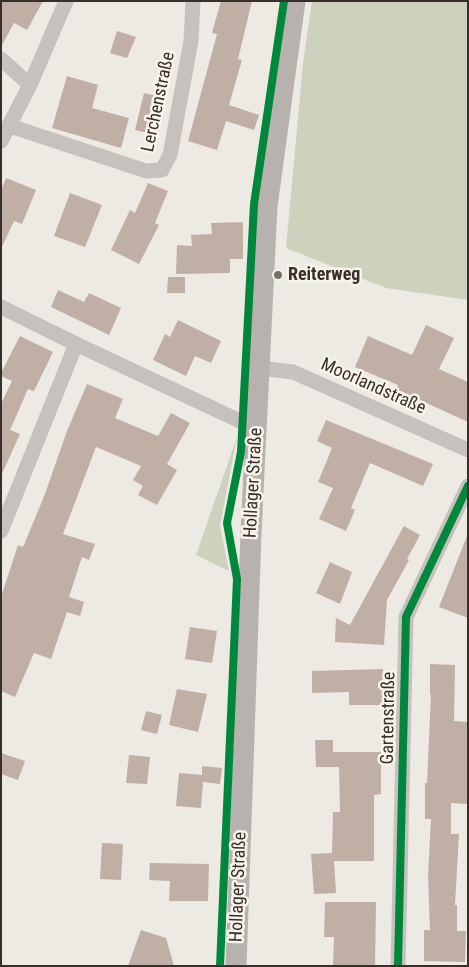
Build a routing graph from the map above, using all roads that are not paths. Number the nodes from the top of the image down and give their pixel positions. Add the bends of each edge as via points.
1 (66, 1) edge
2 (193, 1) edge
3 (295, 1) edge
4 (1, 59) edge
5 (30, 85) junction
6 (10, 126) junction
7 (1, 141) edge
8 (1, 306) edge
9 (76, 344) junction
10 (260, 368) junction
11 (256, 424) junction
12 (468, 450) edge
13 (468, 486) edge
14 (1, 531) edge
15 (236, 966) edge
16 (398, 966) edge

1 - 5 street
2 - 6 street, Lerchenstraße via 191,41 172,145 162,170 146,171
3 - 10 main road, Hollager Straße via 267,206
4 - 5 street
5 - 6 street
6 - 7 street
8 - 9 street
9 - 11 street via 242,422
9 - 14 street
10 - 11 main road, Hollager Straße
10 - 12 street, Moorlandstraße via 292,372
11 - 15 main road, Hollager Straße
13 - 16 street, Gartenstraße via 406,617

